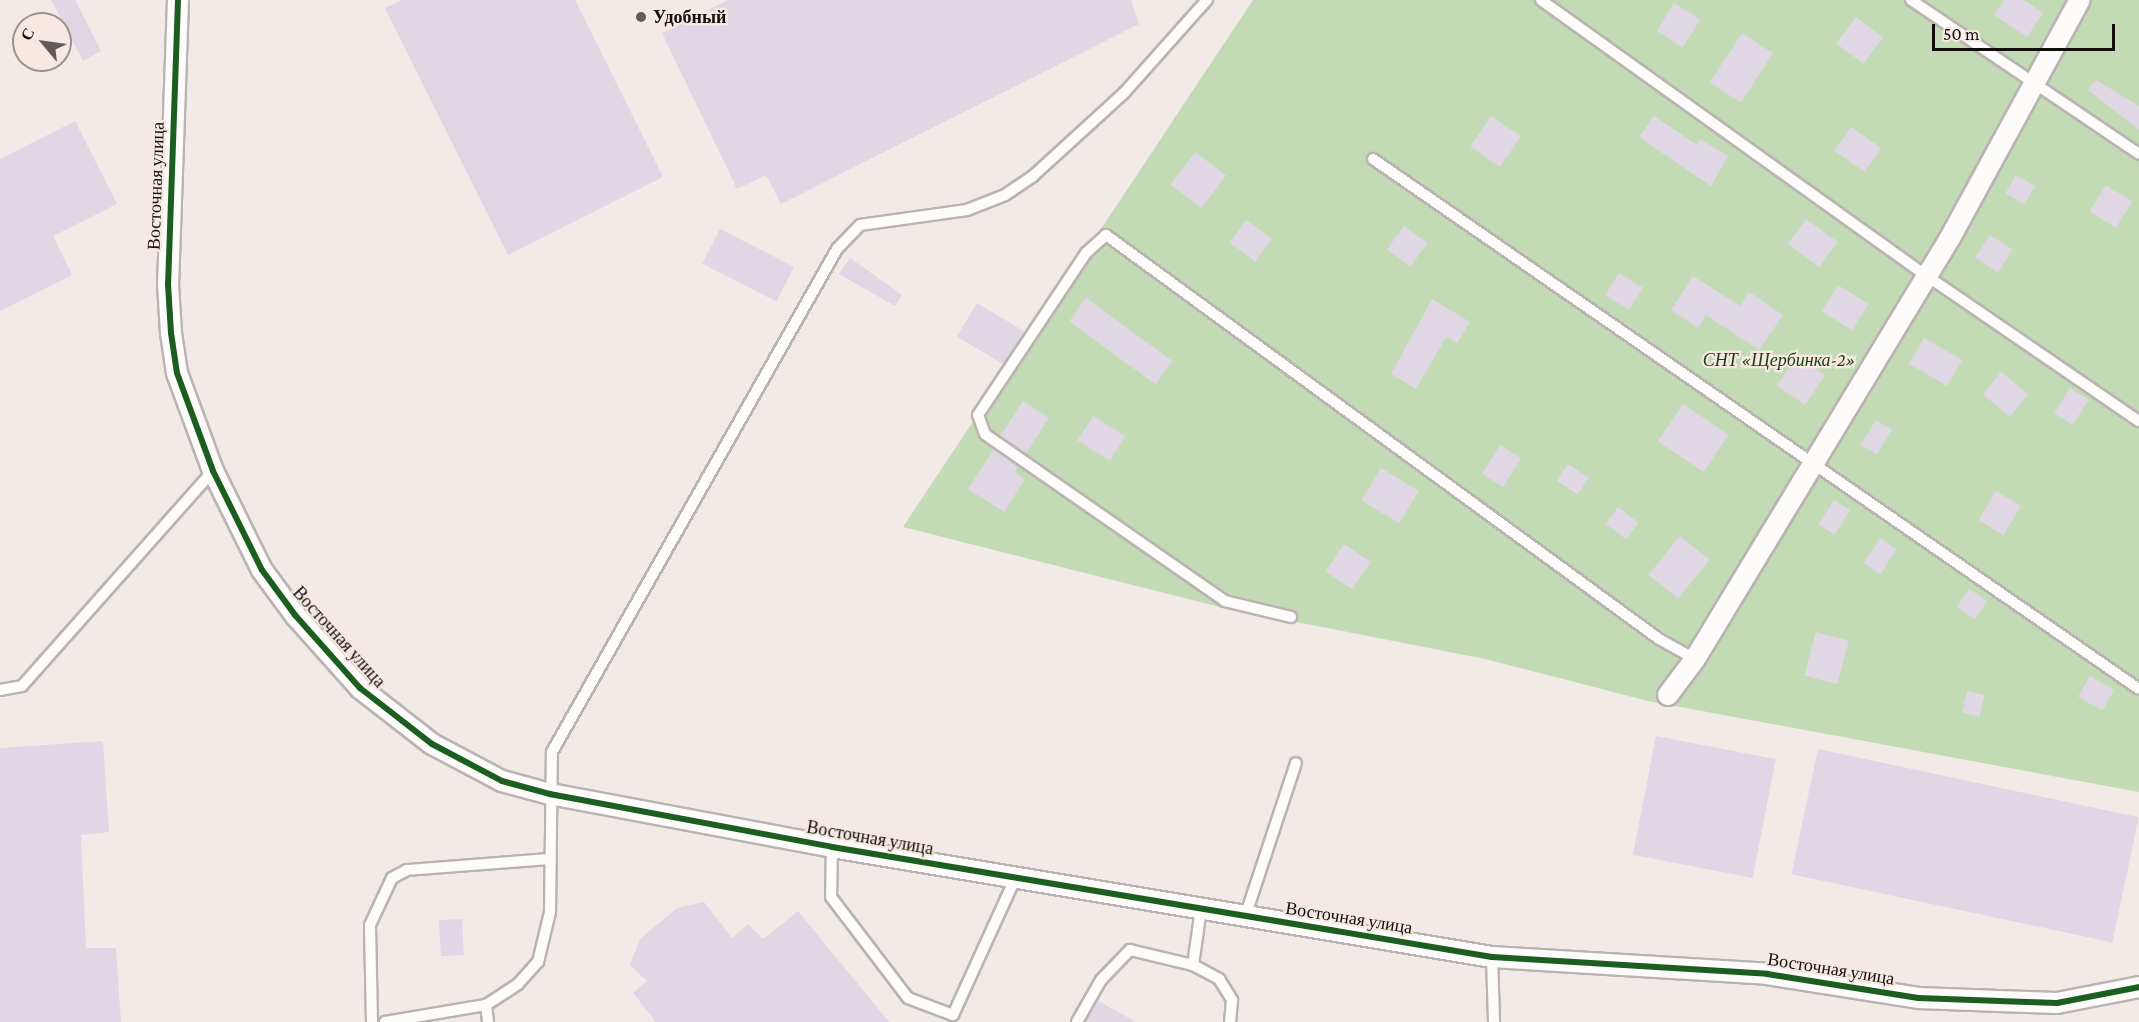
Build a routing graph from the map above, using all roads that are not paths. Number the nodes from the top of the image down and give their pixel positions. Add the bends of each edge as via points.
1 (178, 0) edge
2 (1207, 0) edge
3 (1541, 0) edge
4 (1911, 0) edge
5 (2080, 0) edge
6 (2035, 84) junction
7 (2139, 154) edge
8 (1373, 159) dead end
9 (1926, 276) junction
10 (2139, 421) edge
11 (1814, 464) junction
12 (213, 471) junction
13 (1291, 617) dead end
14 (1695, 659) junction
15 (0, 690) edge
16 (2139, 690) edge
17 (1668, 695) dead end
18 (1296, 763) dead end
19 (550, 794) junction
20 (832, 847) junction
21 (551, 859) junction
22 (1015, 879) junction
23 (1201, 909) junction
24 (1245, 917) junction
25 (1492, 957) junction
26 (1193, 964) junction
27 (2139, 987) edge
28 (486, 1005) junction
29 (372, 1022) edge
30 (385, 1022) edge
31 (488, 1022) edge
32 (1077, 1022) edge
33 (1230, 1022) edge
34 (1494, 1022) edge

1 - 12 street, Восточная улица via 170,314 177,373
2 - 19 lane via 1124,93 1014,189 968,210 860,225 837,249 552,752
3 - 9 lane
4 - 6 lane
5 - 6 street
6 - 7 lane
6 - 9 street
8 - 11 lane
9 - 10 lane
9 - 11 street
11 - 14 street
11 - 16 lane
12 - 15 lane via 22,686
12 - 19 street, Восточная улица via 262,570 295,615 360,688 432,744 502,781
13 - 14 lane via 1226,601 985,434 978,415 1086,253 1106,235 1640,625
14 - 17 street
18 - 24 lane
19 - 20 street, Восточная улица
19 - 21 lane
20 - 22 street, Восточная улица
20 - 22 lane via 831,897 908,998 953,1015
21 - 28 lane via 550,912 538,962 518,984
21 - 29 lane via 407,870 392,879 370,925
22 - 23 street, Восточная улица
23 - 24 street, Восточная улица
23 - 26 lane
24 - 25 street, Восточная улица
25 - 27 street, Восточная улица via 1767,974 1918,998 2057,1003
25 - 34 lane
26 - 32 lane via 1130,950 1101,980
26 - 33 lane via 1219,979 1232,1000
28 - 30 lane
28 - 31 lane

